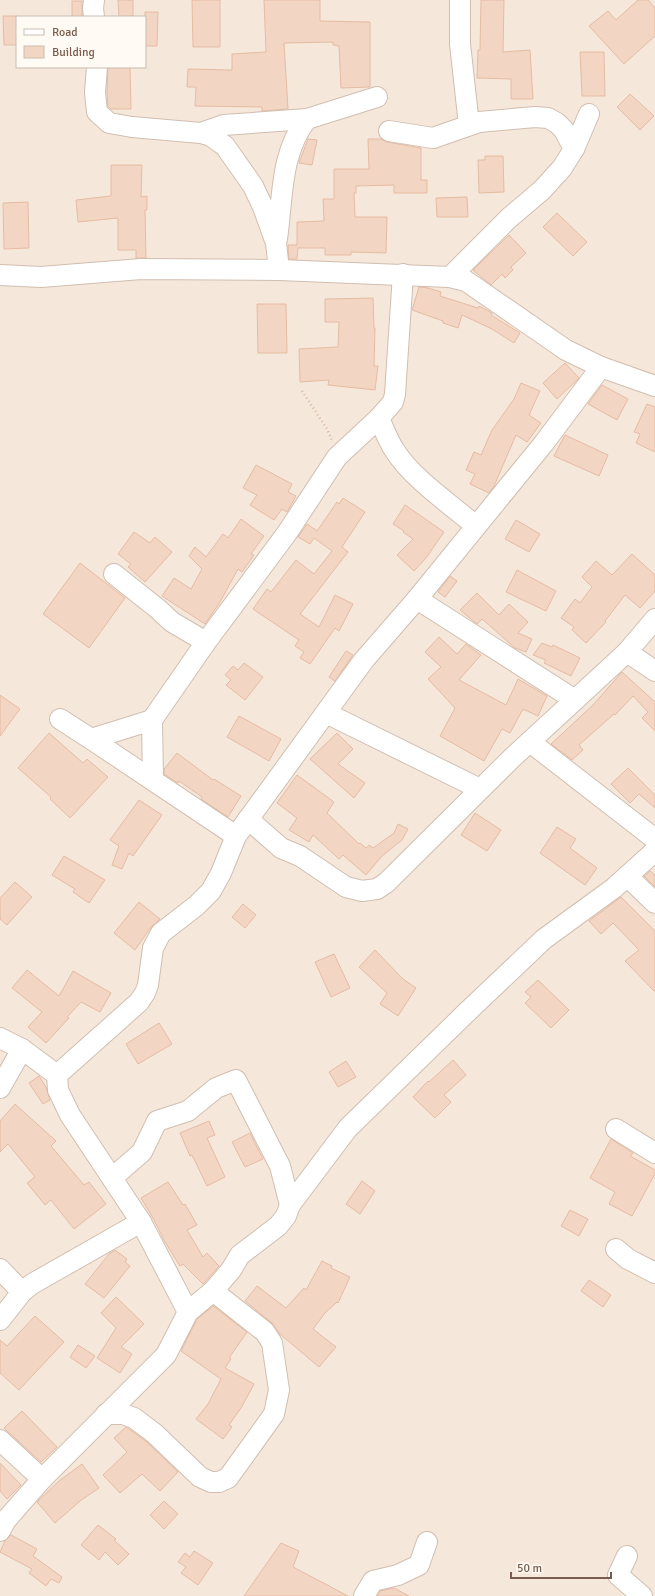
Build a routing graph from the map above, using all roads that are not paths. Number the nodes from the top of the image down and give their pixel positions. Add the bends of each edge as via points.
1 (94, 0) edge
2 (460, 0) edge
3 (94, 16) edge
4 (97, 68) edge
5 (378, 97) dead end
6 (589, 114) dead end
7 (307, 119) junction
8 (469, 125) junction
9 (389, 131) dead end
10 (201, 132) junction
11 (574, 148) junction
12 (276, 243) junction
13 (279, 270) junction
14 (403, 274) junction
15 (0, 275) edge
16 (450, 277) junction
17 (602, 367) junction
18 (655, 386) edge
19 (379, 418) junction
20 (476, 526) junction
21 (114, 574) dead end
22 (417, 599) junction
23 (655, 619) edge
24 (206, 642) junction
25 (627, 652) junction
26 (655, 671) edge
27 (575, 700) junction
28 (326, 713) junction
29 (60, 720) dead end
30 (152, 720) junction
31 (92, 739) junction
32 (530, 742) junction
33 (153, 780) junction
34 (480, 790) junction
35 (248, 819) junction
36 (236, 836) junction
37 (655, 838) edge
38 (655, 851) edge
39 (626, 876) junction
40 (655, 903) edge
41 (0, 1038) edge
42 (22, 1049) junction
43 (57, 1075) junction
44 (0, 1088) edge
45 (616, 1129) dead end
46 (655, 1153) edge
47 (112, 1178) junction
48 (290, 1205) junction
49 (141, 1222) junction
50 (616, 1249) dead end
51 (0, 1269) edge
52 (655, 1274) edge
53 (213, 1291) junction
54 (22, 1292) junction
55 (188, 1312) junction
56 (0, 1320) edge
57 (106, 1414) junction
58 (0, 1440) edge
59 (42, 1479) junction
60 (0, 1531) edge
61 (427, 1542) dead end
62 (627, 1556) dead end
63 (364, 1596) edge
64 (642, 1596) edge

1 - 3 street
2 - 8 street via 460,44
4 - 10 street via 97,112 109,122 132,127
5 - 7 street
6 - 11 street
7 - 10 street via 224,125
7 - 12 street via 300,128 286,160
8 - 9 street via 433,138
8 - 11 street via 487,121 548,118 557,122 564,130
10 - 12 street via 225,146 253,186 264,207
11 - 16 street via 562,168 542,190 504,223
12 - 13 street
13 - 14 street
13 - 15 street via 141,269 41,277
14 - 16 street
14 - 19 street via 395,394
16 - 17 street via 466,281 552,341
17 - 18 street
17 - 20 street
19 - 20 street via 395,452 415,475
19 - 24 street via 337,457 287,533
20 - 22 street
21 - 24 street via 172,622
22 - 27 street
22 - 28 street via 364,660
23 - 25 street
24 - 30 street
25 - 26 street
25 - 27 street
27 - 32 street
28 - 34 street
28 - 35 street
29 - 31 street
30 - 31 street
30 - 33 street
31 - 33 street
32 - 34 street
32 - 37 street
33 - 36 street
34 - 35 street via 386,882 377,889 362,891 346,887 300,856 281,848
35 - 36 street
36 - 43 street via 211,890 156,940 146,993
38 - 39 street
39 - 40 street
39 - 48 street via 614,888 544,939 354,1122
41 - 42 street
42 - 43 street
42 - 44 street
43 - 47 street via 58,1090 70,1115
45 - 46 street
47 - 48 street via 142,1152 157,1121 188,1111 216,1088 236,1080 280,1166
47 - 49 street
48 - 53 street via 278,1226 240,1255
49 - 54 street
49 - 55 street
50 - 52 street
51 - 54 street
53 - 55 street
53 - 57 street via 269,1337 279,1390 274,1414 228,1478 211,1482 200,1478 134,1418 123,1414
54 - 56 street
55 - 57 street via 166,1355
57 - 59 street
58 - 59 street
59 - 60 street via 6,1520
61 - 63 street via 419,1565 398,1575 373,1582
62 - 64 street via 618,1575

